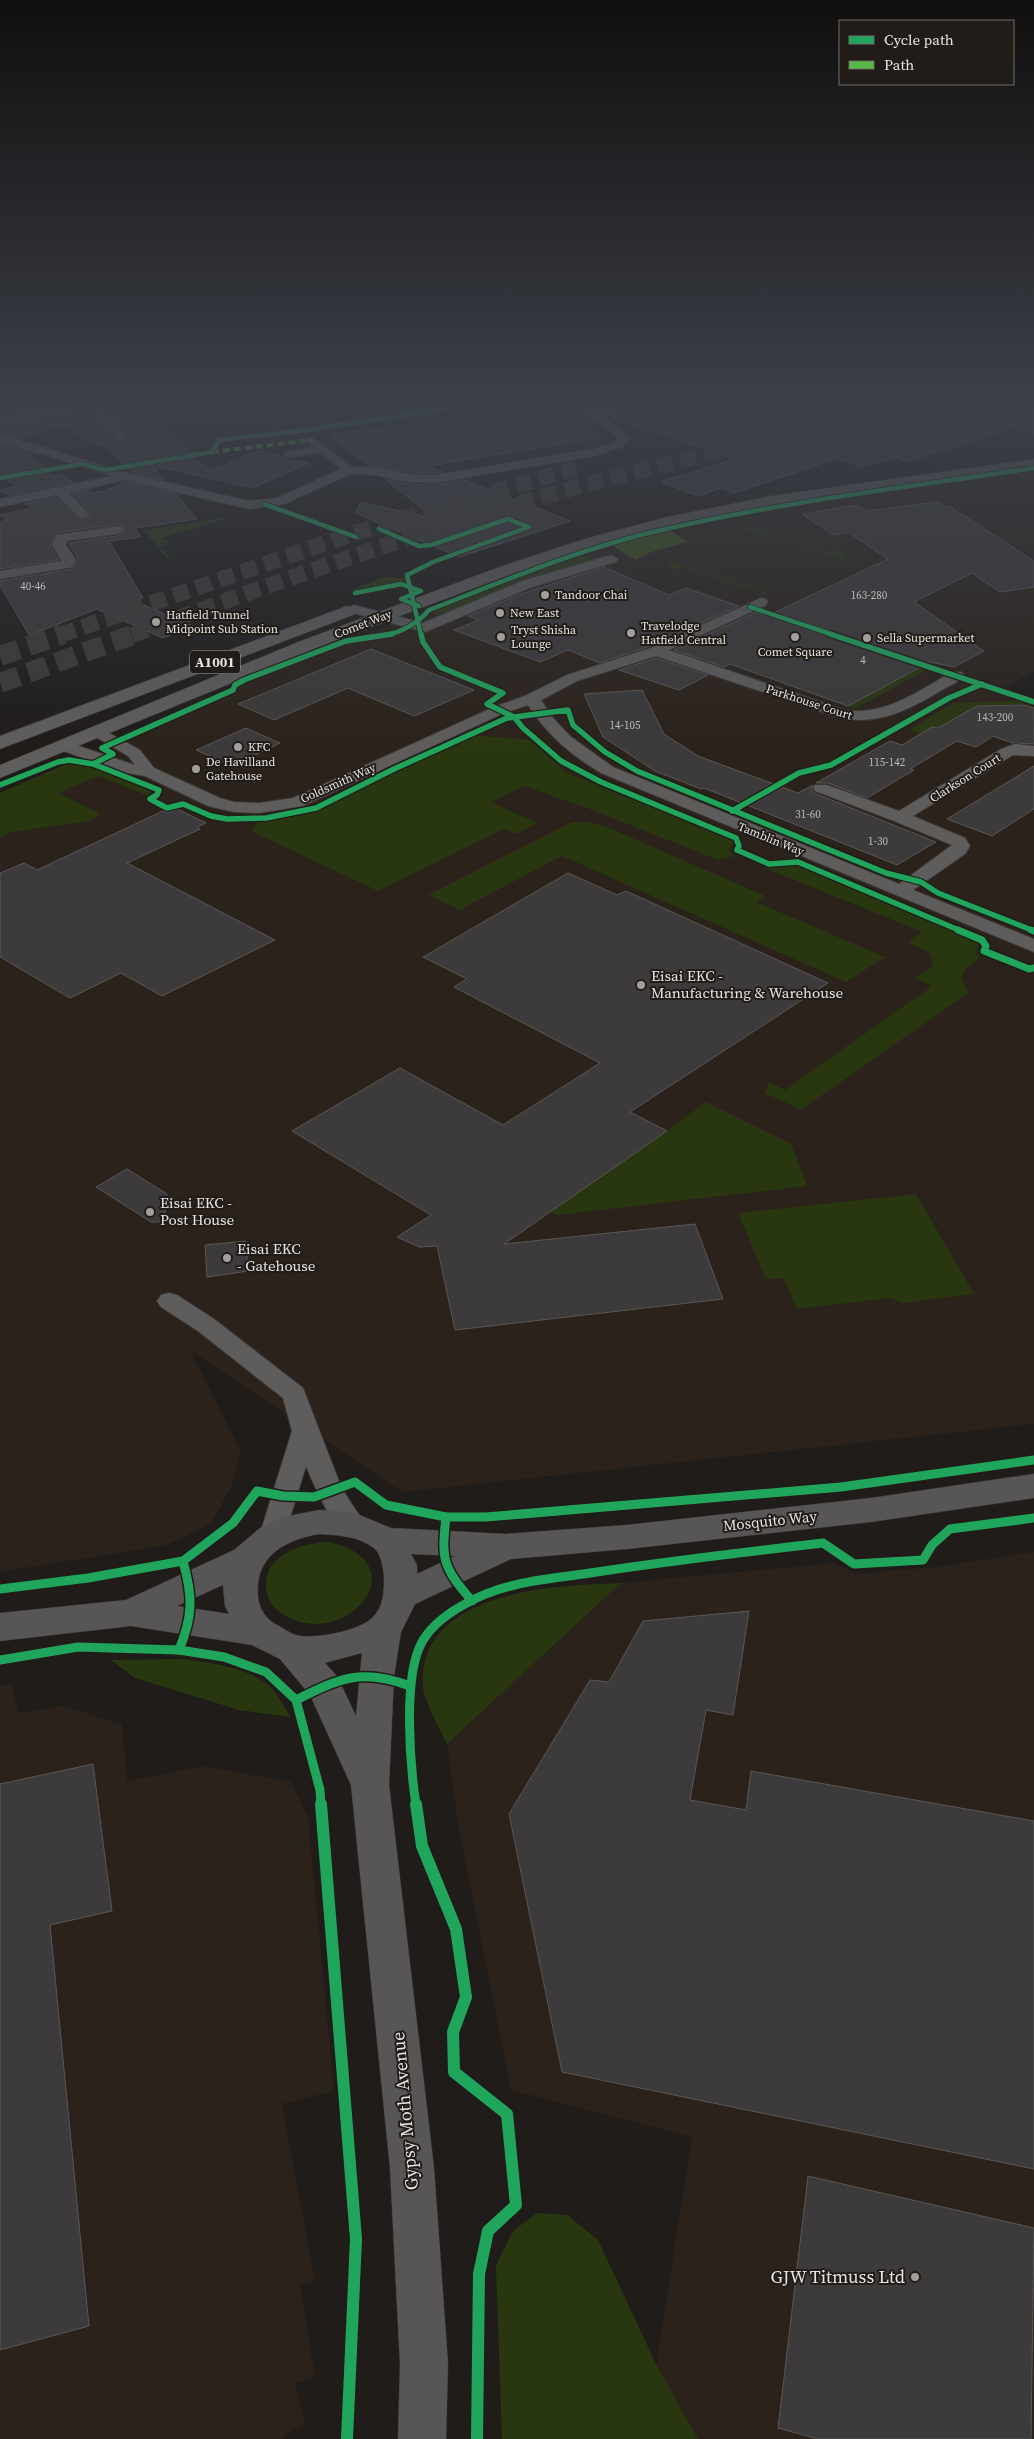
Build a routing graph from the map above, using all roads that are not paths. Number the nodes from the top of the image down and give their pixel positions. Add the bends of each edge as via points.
1 (639, 519) edge
2 (683, 519) edge
3 (118, 530) dead end
4 (584, 544) junction
5 (511, 552) dead end
6 (0, 575) edge
7 (441, 576) dead end
8 (761, 602) dead end
9 (354, 609) junction
10 (382, 617) junction
11 (255, 647) junction
12 (656, 651) junction
13 (957, 675) dead end
14 (532, 698) junction
15 (75, 713) junction
16 (100, 733) junction
17 (64, 739) junction
18 (0, 744) edge
19 (1034, 750) edge
20 (0, 752) edge
21 (148, 771) junction
22 (0, 772) edge
23 (821, 788) dead end
24 (900, 817) junction
25 (900, 891) junction
26 (1034, 946) edge
27 (169, 1301) dead end
28 (305, 1431) junction
29 (1034, 1486) edge
30 (352, 1524) junction
31 (272, 1537) junction
32 (387, 1540) junction
33 (506, 1547) junction
34 (246, 1559) junction
35 (401, 1596) junction
36 (131, 1613) junction
37 (0, 1627) edge
38 (384, 1629) junction
39 (258, 1632) junction
40 (292, 1649) junction
41 (370, 1785) junction
42 (422, 2439) edge

1 - 5 main road
2 - 4 main road, Comet Way / A1001
3 - 6 street via 60,538 59,545 69,560 68,564
4 - 10 main road, Comet Way / A1001
4 - 10 street via 612,558 524,585 425,628
7 - 9 main road, Comet Way / A1001
8 - 12 street, Goldsmith Way
9 - 10 street
9 - 11 main road, Comet Way / A1001 via 284,633
10 - 11 main road, A1001 via 350,620 288,642
10 - 16 main road, Comet Way / A1001
11 - 15 main road, Comet Way / A1001
12 - 13 street, Parkhouse Court via 858,717 885,714
12 - 14 street, Goldsmith Way via 572,678
14 - 21 street, Goldsmith Way via 494,712 297,802 280,806 234,807 214,802
14 - 25 street, Tamblin Way via 562,740 607,770
15 - 17 main road
15 - 18 main road, Comet Way / A1001
16 - 17 main road, Comet Way / A1001
16 - 21 street, Goldsmith Way via 134,753
17 - 20 main road, A1001
17 - 21 street, Goldsmith Way via 128,769
17 - 22 main road, Comet Way / A1001
19 - 24 street, Clarkson Court via 1007,752
23 - 24 street
24 - 25 street via 953,838 961,846
25 - 26 street, Tamblin Way
27 - 28 street via 206,1325 294,1394
28 - 30 street via 330,1492
28 - 31 street
29 - 33 street, Mosquito Way via 871,1510
30 - 31 street via 319,1522 295,1526
30 - 32 street
31 - 34 street
32 - 33 street, Mosquito Way
32 - 35 street via 400,1565
33 - 35 street, Mosquito Way
34 - 36 street
34 - 39 street via 240,1585 242,1606
35 - 38 street
36 - 37 street
36 - 39 street
38 - 40 street via 352,1645 324,1650
38 - 41 street, Gypsy Moth Avenue via 376,1676
39 - 40 street
40 - 41 street, Gypsy Moth Avenue via 324,1686
41 - 42 street, Gypsy Moth Avenue via 412,2168 424,2364

